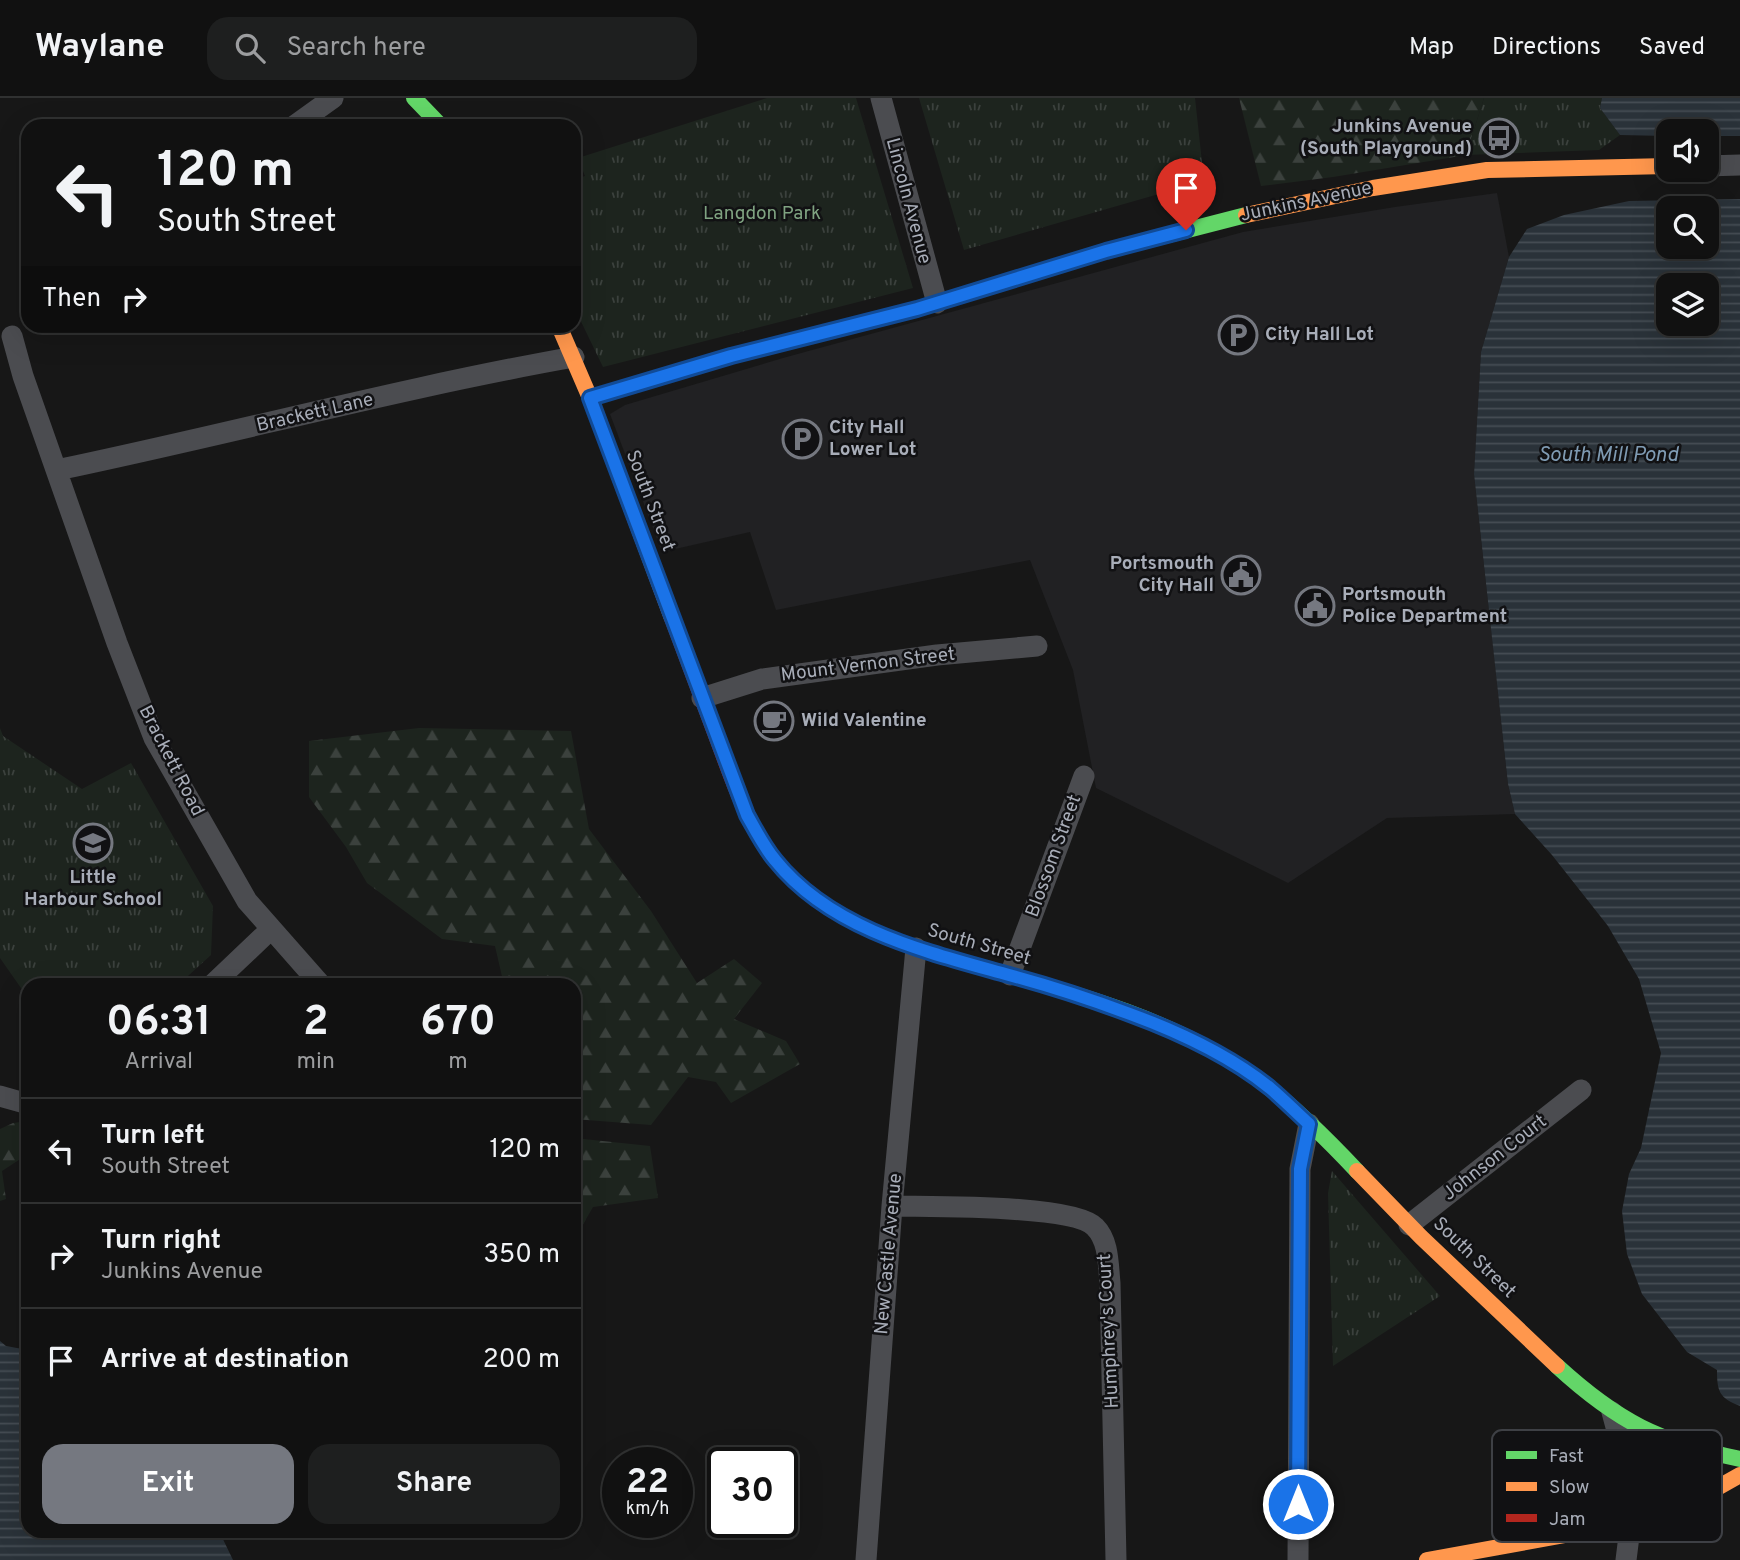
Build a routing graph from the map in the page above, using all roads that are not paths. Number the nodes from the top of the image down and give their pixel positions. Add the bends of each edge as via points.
1 (333, 98) edge
2 (414, 98) edge
3 (881, 98) edge
4 (304, 119) edge
5 (434, 119) edge
6 (1740, 165) edge
7 (1656, 166) edge
8 (1719, 166) edge
9 (937, 303) junction
10 (562, 333) edge
11 (13, 335) edge
12 (573, 357) junction
13 (590, 398) junction
14 (57, 470) junction
15 (1037, 646) dead end
16 (702, 698) junction
17 (1084, 776) dead end
18 (270, 930) junction
19 (916, 948) junction
20 (1010, 975) junction
21 (219, 978) edge
22 (315, 978) edge
23 (1581, 1090) dead end
24 (0, 1096) edge
25 (21, 1102) edge
26 (1309, 1124) junction
27 (892, 1206) junction
28 (1409, 1225) junction
29 (1612, 1412) junction
30 (1617, 1430) edge
31 (1642, 1430) edge
32 (1722, 1455) edge
33 (1740, 1459) edge
34 (1740, 1475) edge
35 (1722, 1485) edge
36 (1543, 1542) edge
37 (1629, 1542) edge
38 (1466, 1557) edge
39 (866, 1560) edge
40 (1116, 1560) edge
41 (1298, 1560) edge
42 (1427, 1560) edge
43 (1626, 1560) edge

1 - 4 street
2 - 5 street
3 - 9 street, Lincoln Avenue
6 - 8 street
7 - 9 street, Junkins Avenue via 1487,170 1373,188 1106,251
9 - 13 street, Junkins Avenue
10 - 12 street, South Street
11 - 14 street, Brackett Road
12 - 13 street, South Street
12 - 14 street, Brackett Lane
13 - 16 street, South Street
14 - 18 street, Brackett Road via 155,738 247,901
15 - 16 street, Mount Vernon Street via 762,679
16 - 19 street, South Street via 747,815 775,860 811,896 835,911
17 - 20 street, Blossom Street
18 - 21 street
18 - 22 street, Brackett Road
19 - 20 street, South Street
19 - 27 street, New Castle Avenue
20 - 26 street, South Street via 1132,1014 1212,1050 1269,1088
23 - 28 street, Johnson Court
24 - 25 street
26 - 28 street, South Street
26 - 41 street via 1300,1169
27 - 39 street, New Castle Avenue
27 - 40 street, Humphrey's Court via 1063,1214 1093,1224 1102,1235 1110,1283
28 - 29 street, South Street via 1554,1364
29 - 30 street
29 - 31 street, South Street
32 - 33 street, South Street
34 - 35 street
36 - 38 street
37 - 43 street
38 - 42 street

